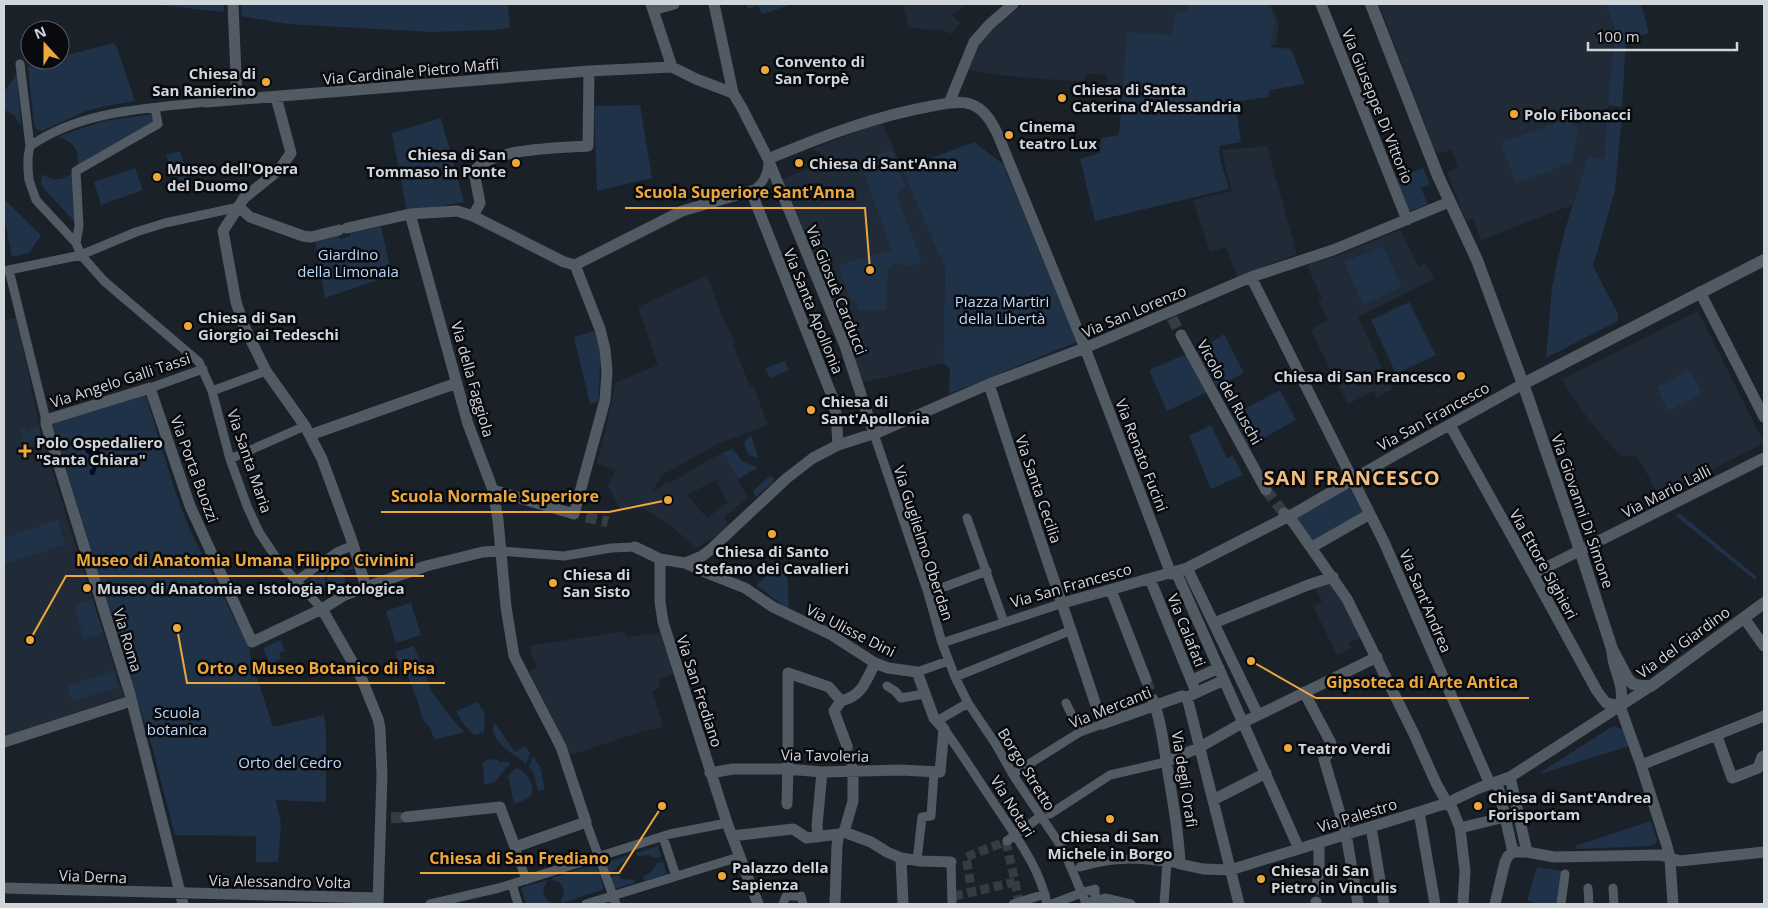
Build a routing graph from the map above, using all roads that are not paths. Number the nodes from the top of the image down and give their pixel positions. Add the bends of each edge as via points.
1 (233, 4) edge
2 (674, 4) edge
3 (714, 4) edge
4 (1013, 4) edge
5 (1321, 4) edge
6 (1371, 4) edge
7 (652, 7) edge
8 (672, 67) junction
9 (21, 70) edge
10 (589, 71) junction
11 (733, 93) junction
12 (276, 97) junction
13 (237, 99) junction
14 (206, 102) joint
15 (949, 103) junction
16 (154, 108) junction
17 (30, 146) junction
18 (768, 159) junction
19 (751, 191) junction
20 (1450, 202) junction
21 (239, 207) junction
22 (410, 214) junction
23 (474, 216) junction
24 (1407, 220) junction
25 (76, 243) junction
26 (81, 255) junction
27 (1764, 260) edge
28 (575, 265) junction
29 (6, 270) edge
30 (1251, 277) junction
31 (1700, 292) junction
32 (1182, 335) tunnel mouth
33 (1085, 348) junction
34 (203, 369) junction
35 (266, 371) junction
36 (458, 383) junction
37 (989, 384) junction
38 (1522, 384) junction
39 (150, 388) junction
40 (212, 391) junction
41 (1764, 417) edge
42 (46, 420) junction
43 (1450, 426) junction
44 (307, 430) junction
45 (874, 434) junction
46 (834, 447) junction
47 (1764, 458) edge
48 (230, 459) junction
49 (1353, 480) junction
50 (493, 490) junction
51 (1266, 490) tunnel mouth
52 (1370, 514) junction
53 (1286, 515) junction
54 (967, 518) dead end
55 (354, 545) junction
56 (1312, 547) junction
57 (635, 548) joint
58 (1580, 551) junction
59 (500, 552) junction
60 (660, 559) junction
61 (685, 563) junction
62 (987, 571) junction
63 (1178, 571) junction
64 (1533, 574) junction
65 (1333, 577) junction
66 (1150, 579) junction
67 (296, 581) junction
68 (366, 587) junction
69 (1111, 590) junction
70 (928, 593) junction
71 (1063, 603) junction
72 (1764, 603) edge
73 (322, 609) junction
74 (1744, 618) junction
75 (1004, 622) junction
76 (1214, 623) junction
77 (1072, 630) junction
78 (942, 643) junction
79 (1764, 646) edge
80 (1612, 649) junction
81 (1377, 656) junction
82 (948, 661) junction
83 (875, 663) junction
84 (1219, 668) junction
85 (917, 672) junction
86 (955, 677) junction
87 (1146, 680) tunnel mouth
88 (1192, 680) junction
89 (1224, 680) junction
90 (887, 686) dead end
91 (1651, 686) junction
92 (1304, 692) junction
93 (924, 694) junction
94 (1192, 694) junction
95 (131, 701) junction
96 (841, 701) junction
97 (968, 703) junction
98 (1066, 703) dead end
99 (1154, 703) junction
100 (1620, 706) junction
101 (1258, 715) junction
102 (1764, 716) edge
103 (1244, 722) junction
104 (1102, 724) junction
105 (940, 725) junction
106 (1080, 732) junction
107 (1717, 736) junction
108 (4, 742) edge
109 (847, 746) tunnel mouth
110 (1200, 747) junction
111 (788, 749) dead end
112 (1764, 756) edge
113 (1166, 762) junction
114 (1641, 765) junction
115 (788, 767) junction
116 (853, 770) junction
117 (710, 771) junction
118 (822, 772) junction
119 (937, 772) junction
120 (1266, 773) junction
121 (1013, 774) junction
122 (1510, 777) junction
123 (1494, 782) junction
124 (1213, 800) junction
125 (1447, 803) junction
126 (787, 804) dead end
127 (1419, 812) junction
128 (1044, 816) junction
129 (406, 817) tunnel mouth
130 (1505, 817) junction
131 (586, 822) junction
132 (727, 824) junction
133 (1371, 827) junction
134 (1460, 828) junction
135 (842, 833) junction
136 (1015, 834) junction
137 (1346, 834) junction
138 (667, 836) junction
139 (732, 836) junction
140 (818, 836) junction
141 (1007, 841) tunnel mouth
142 (1319, 842) junction
143 (514, 847) junction
144 (1299, 849) junction
145 (1513, 852) junction
146 (1527, 852) junction
147 (1764, 852) edge
148 (597, 856) junction
149 (735, 858) junction
150 (901, 858) junction
151 (1670, 859) junction
152 (917, 860) junction
153 (951, 862) joint
154 (1167, 862) junction
155 (1180, 864) junction
156 (1076, 869) junction
157 (1230, 870) junction
158 (1565, 874) dead end
159 (676, 876) junction
160 (526, 879) junction
161 (512, 884) junction
162 (4, 888) edge
163 (1588, 888) dead end
164 (1613, 888) dead end
165 (1317, 889) dead end
166 (1082, 892) junction
167 (1045, 894) junction
168 (182, 899) edge
169 (952, 899) edge
170 (614, 900) edge
171 (378, 901) edge
172 (1090, 903) edge
173 (430, 904) edge
174 (518, 904) edge
175 (586, 904) edge
176 (758, 904) edge
177 (783, 904) edge
178 (803, 904) edge
179 (835, 904) edge
180 (903, 904) edge
181 (1012, 904) edge
182 (1047, 904) edge
183 (1052, 904) edge
184 (1128, 904) edge
185 (1164, 904) edge
186 (1239, 904) edge
187 (1358, 904) edge
188 (1384, 904) edge
189 (1436, 904) edge
190 (1463, 904) edge
191 (1495, 904) edge
192 (1561, 904) edge
193 (1588, 904) edge
194 (1614, 904) edge
195 (1673, 904) edge

1 - 13 street
2 - 7 street
3 - 11 street, Via Giosuè Carducci
4 - 15 street via 974,42
5 - 24 street, Via Giuseppe Di Vittorio
6 - 20 street, Via Giovanni Di Simone
7 - 8 street
8 - 10 street, Via Cardinale Pietro Maffi
8 - 11 street
9 - 17 street
10 - 12 street, Via Cardinale Pietro Maffi
10 - 23 street via 588,146 527,151 484,161 474,172 480,203
11 - 18 street, Via Giosuè Carducci
12 - 13 street, Via Cardinale Pietro Maffi
12 - 21 street via 291,153 268,180 244,198
13 - 14 street, Via Cardinale Pietro Maffi
14 - 16 street, Via Cardinale Pietro Maffi
15 - 18 street via 862,123
15 - 33 street via 964,102 979,108 992,124
16 - 17 street, Via Cardinale Pietro Maffi via 89,118 52,132
16 - 25 street via 158,124 76,171 79,226
17 - 25 street via 28,169 36,200
18 - 19 street via 766,176
18 - 45 street, Via Giosuè Carducci via 845,346
19 - 28 street via 682,210
19 - 46 street, Via Santa Apollonia via 832,396 836,414
20 - 24 street, Via San Lorenzo
20 - 38 street, Via Giovanni Di Simone via 1477,260
21 - 22 street via 254,219 311,237
21 - 26 street via 165,223
21 - 35 street via 222,230 236,302
22 - 23 street via 457,210
22 - 36 street, Via della Faggiola
23 - 28 street
24 - 30 street, Via San Lorenzo via 1333,250
25 - 26 street, Via Santa Maria
26 - 29 street
26 - 34 street, Via Santa Maria via 110,287 190,353
27 - 31 street, Via San Francesco
28 - 50 street via 600,329 607,372 605,400 574,514
29 - 42 street, Via Roma
30 - 33 street, Via San Lorenzo via 1171,315
30 - 49 street, Via Sant'Andrea
31 - 38 street, Via San Francesco
31 - 41 street
32 - 51 street, Vicolo del Ruschi
33 - 37 street, Via San Lorenzo
33 - 63 street, Via Renato Fucini
34 - 39 street, Via Angelo Galli Tassi
34 - 40 street, Via Santa Maria
35 - 40 street
35 - 44 street
36 - 44 street
36 - 50 street, Via della Faggiola via 468,424
37 - 45 street, Via San Lorenzo
37 - 71 street, Via Santa Cecilia
38 - 43 street, Via San Francesco
38 - 58 street, Via Giovanni Di Simone
39 - 42 street, Via Angelo Galli Tassi
39 - 73 street, Via Porta Buozzi via 190,506 252,642
40 - 48 street, Via Santa Maria
42 - 95 street, Via Roma
43 - 49 street, Via San Francesco
43 - 64 street, Via Ettore Sighieri
44 - 48 street
44 - 55 street via 322,459
45 - 46 street, Via San Lorenzo
45 - 70 street, Via Guglielmo Oberdan
46 - 61 street, Via San Lorenzo via 787,478 710,550
47 - 58 street, Via Mario Lalli
48 - 67 street, Via Santa Maria via 259,532
49 - 52 street, Via Sant'Andrea
49 - 53 street, Via San Francesco
50 - 59 street, Via della Faggiola
52 - 56 street
52 - 123 street, Via Sant'Andrea
53 - 56 street
53 - 63 street, Via San Francesco
54 - 62 street
55 - 67 street via 337,552
55 - 68 street
56 - 65 street
57 - 59 street via 611,548 564,556
57 - 60 street, Via Ulisse Dini
58 - 64 street, Via Mario Lalli
58 - 80 street, Via Giovanni Di Simone
59 - 68 street via 483,552 426,566
59 - 131 street, Via della Faggiola via 511,644 517,664 561,747
60 - 61 street, Via Ulisse Dini
60 - 117 street, Via San Frediano via 663,622
61 - 83 street, Via Ulisse Dini via 745,588 773,607 830,634
62 - 70 street
62 - 75 street
63 - 66 street, Via San Francesco
63 - 76 street
63 - 84 street
64 - 100 street, Via Ettore Sighieri via 1601,698 1606,703
65 - 76 street
65 - 81 street
66 - 69 street, Via San Francesco
66 - 88 street, Via Calafati
67 - 73 street, Via Santa Maria
68 - 73 street
69 - 71 street, Via San Francesco
69 - 87 street
70 - 78 street, Via Guglielmo Oberdan
71 - 75 street, Via San Francesco
71 - 77 street, Via Santa Cecilia
72 - 74 street, Via del Giardino
73 - 171 street, Via Santa Maria via 354,663 378,718 382,737 386,818
74 - 79 street
74 - 91 street, Via del Giardino
75 - 78 street, Via San Francesco
76 - 101 street
77 - 86 street
77 - 104 street, Via Santa Cecilia
78 - 82 street, Via Guglielmo Oberdan
80 - 91 street, Via Giovanni Di Simone via 1633,684
80 - 100 street, Via Giovanni Di Simone via 1623,694
81 - 92 street
81 - 125 street
82 - 85 street, Via Ulisse Dini
82 - 86 street, Borgo Stretto
83 - 85 street, Via Ulisse Dini
83 - 96 street via 859,693
84 - 88 street
84 - 89 street
85 - 93 street
86 - 97 street, Borgo Stretto
88 - 94 street, Via Calafati
89 - 94 street, Via Mercanti
89 - 103 street
90 - 93 street via 901,698
91 - 100 street, Via del Giardino
92 - 101 street
92 - 137 street via 1331,743 1330,752 1324,759
93 - 105 street
94 - 99 street, Via Mercanti
94 - 110 street, Via Calafati
95 - 108 street
95 - 168 street, Via Roma
96 - 109 street via 834,712
96 - 111 street via 828,687 788,673
97 - 105 street
97 - 121 street, Borgo Stretto
98 - 106 street
99 - 104 street, Via Mercanti
99 - 113 street, Via degli Orafi
100 - 114 street, Via Giovanni Di Simone
100 - 122 street, Via del Giardino
101 - 103 street
102 - 107 street
103 - 110 street
103 - 120 street
104 - 106 street, Via Mercanti
105 - 119 street
105 - 136 street, Via Notari
106 - 121 street, Via Mercanti
107 - 112 street via 1732,778 1758,768
107 - 114 street
110 - 113 street
110 - 124 street, Via Calafati
113 - 128 street via 1110,775
113 - 155 street, Via degli Orafi
114 - 151 street, Via Giovanni Di Simone
115 - 117 street, Via Tavoleria
115 - 118 street, Via Tavoleria
115 - 126 street
116 - 118 street, Via Tavoleria
116 - 119 street, Via Tavoleria
116 - 135 street via 853,801
117 - 132 street, Via San Frediano
118 - 140 street
119 - 152 street via 932,816 922,817
120 - 124 street
120 - 144 street
121 - 128 street, Borgo Stretto
122 - 123 street, Via Palestro
122 - 146 street
123 - 125 street, Via Palestro
123 - 130 street, Via Sant'Andrea
124 - 157 street, Via Calafati
125 - 127 street, Via Palestro
125 - 134 street
127 - 133 street, Via Palestro
127 - 189 street
128 - 136 street
128 - 156 street, Borgo Stretto
129 - 143 street via 500,807
130 - 134 street
130 - 145 street, Via Sant'Andrea
131 - 143 street
131 - 148 street
132 - 138 street
132 - 139 street, Via San Frediano
133 - 137 street, Via Palestro
133 - 188 street
134 - 190 street via 1465,870
135 - 140 street
135 - 150 street via 871,842
135 - 179 street via 837,845
136 - 141 street
136 - 167 street, Via Notari
137 - 142 street, Via Palestro
137 - 187 street
138 - 148 street
138 - 159 street
139 - 140 street via 793,829 807,838
139 - 149 street, Via San Frediano
142 - 144 street, Via Palestro
142 - 165 street
143 - 160 street
144 - 157 street, Via Palestro
145 - 146 street
145 - 191 street via 1505,862
146 - 151 street via 1554,857 1661,855
147 - 151 street via 1680,861
148 - 160 street
148 - 170 street
149 - 159 street
149 - 176 street, Via San Frediano
150 - 152 street
150 - 180 street
151 - 195 street, Via Giovanni Di Simone
152 - 153 street
153 - 169 street
154 - 155 street
154 - 156 street via 1126,858
154 - 185 street
155 - 157 street, Via Palestro
156 - 166 street, Borgo Stretto
157 - 186 street, Via Calafati
158 - 192 street
159 - 170 street
160 - 161 street
161 - 173 street
161 - 174 street
162 - 168 street, Via Derna
163 - 193 street
164 - 194 street
166 - 172 street, Borgo Stretto
166 - 172 street via 1095,889
166 - 183 street
167 - 181 street
167 - 182 street, Via Notari
168 - 171 street, Via Alessandro Volta
170 - 175 street
172 - 184 street via 1105,898
177 - 178 street via 786,896 801,896

